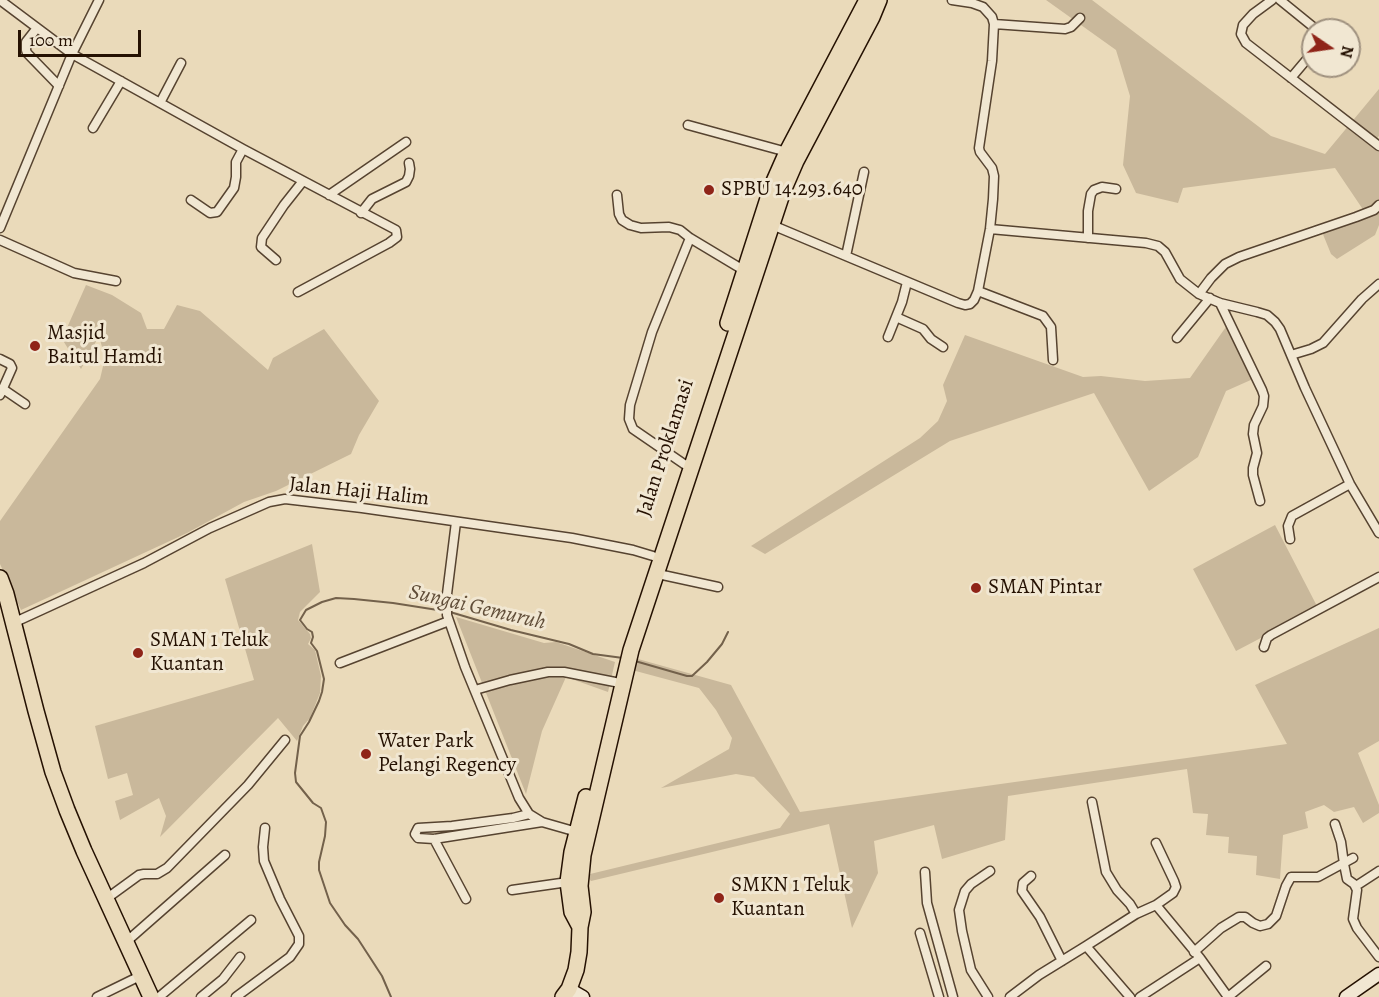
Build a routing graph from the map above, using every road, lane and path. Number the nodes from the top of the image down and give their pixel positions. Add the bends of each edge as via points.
1 (0, 0) edge
2 (99, 0) edge
3 (867, 0) edge
4 (879, 0) edge
5 (952, 0) edge
6 (1272, 0) edge
7 (1280, 0) edge
8 (1080, 18) dead end
9 (1302, 18) edge
10 (994, 24) junction
11 (37, 28) junction
12 (851, 44) junction
13 (72, 54) junction
14 (181, 63) dead end
15 (1301, 66) edge
16 (1291, 78) junction
17 (121, 81) junction
18 (59, 86) junction
19 (160, 103) junction
20 (688, 125) dead end
21 (93, 128) dead end
22 (406, 142) dead end
23 (1379, 146) edge
24 (243, 148) junction
25 (787, 152) junction
26 (409, 163) dead end
27 (864, 172) dead end
28 (303, 181) junction
29 (1116, 189) dead end
30 (329, 195) junction
31 (617, 195) dead end
32 (191, 200) dead end
33 (1379, 205) edge
34 (361, 213) junction
35 (772, 225) junction
36 (0, 228) edge
37 (990, 229) junction
38 (690, 238) junction
39 (1088, 238) junction
40 (0, 240) edge
41 (846, 256) junction
42 (276, 260) dead end
43 (745, 271) junction
44 (116, 281) dead end
45 (907, 282) junction
46 (1379, 284) edge
47 (978, 291) junction
48 (298, 292) dead end
49 (1199, 294) junction
50 (1210, 298) junction
51 (1220, 303) junction
52 (739, 307) junction
53 (896, 317) junction
54 (888, 337) dead end
55 (1177, 338) dead end
56 (943, 347) dead end
57 (1291, 355) junction
58 (0, 359) edge
59 (1053, 360) dead end
60 (1, 392) edge
61 (25, 404) dead end
62 (684, 464) junction
63 (1350, 484) junction
64 (1260, 501) dead end
65 (456, 522) junction
66 (1379, 533) edge
67 (1290, 539) dead end
68 (653, 556) junction
69 (658, 573) junction
70 (1379, 577) edge
71 (0, 578) edge
72 (718, 586) dead end
73 (448, 614) junction
74 (639, 614) junction
75 (13, 623) junction
76 (1264, 647) dead end
77 (339, 663) dead end
78 (619, 684) junction
79 (475, 690) junction
80 (285, 740) dead end
81 (1092, 802) dead end
82 (529, 814) junction
83 (542, 822) junction
84 (1335, 824) dead end
85 (265, 828) dead end
86 (577, 832) junction
87 (434, 839) junction
88 (1156, 843) dead end
89 (578, 854) junction
90 (225, 855) dead end
91 (1353, 858) dead end
92 (1344, 864) junction
93 (990, 871) dead end
94 (1379, 871) edge
95 (925, 872) dead end
96 (1031, 876) dead end
97 (568, 882) junction
98 (1356, 886) junction
99 (512, 890) dead end
100 (106, 899) junction
101 (466, 899) dead end
102 (1156, 905) junction
103 (1136, 914) junction
104 (251, 920) dead end
105 (580, 927) junction
106 (920, 933) dead end
107 (126, 942) junction
108 (1086, 946) junction
109 (1197, 955) junction
110 (240, 957) dead end
111 (1379, 957) edge
112 (1062, 961) junction
113 (1266, 966) dead end
114 (1379, 974) edge
115 (142, 975) junction
116 (566, 993) edge
117 (98, 997) edge
118 (151, 997) edge
119 (159, 997) edge
120 (201, 997) edge
121 (236, 997) edge
122 (583, 997) edge
123 (939, 997) edge
124 (952, 997) edge
125 (988, 997) edge
126 (1010, 997) edge
127 (1130, 997) edge
128 (1140, 997) edge
129 (1228, 997) edge
130 (1346, 997) edge

1 - 11 street
2 - 13 street
3 - 12 highway, Jalan Proklamasi
4 - 12 highway, Jalan Proklamasi
5 - 10 street via 983,7
6 - 16 street via 1246,21 1241,34 1246,43
7 - 9 street
8 - 10 street via 1065,29
10 - 37 street via 979,148 994,176
11 - 13 street
11 - 18 street via 27,42 27,53
12 - 25 highway, Jalan Proklamasi
12 - 35 highway, Jalan Proklamasi via 796,161
13 - 17 street
13 - 18 street
14 - 19 street
15 - 16 street
16 - 23 street
17 - 19 street
17 - 21 street
18 - 36 street
19 - 24 street
20 - 25 street
22 - 30 street
24 - 28 street
24 - 32 street via 236,162 234,188 217,212 210,213
25 - 43 highway, Jalan Proklamasi
26 - 34 street via 410,176 406,182 372,199
27 - 41 street
28 - 30 street
28 - 42 street via 262,238 263,249
29 - 39 street via 1102,187 1091,194
30 - 34 street
31 - 38 street via 618,214 630,225 680,230
33 - 49 street via 1356,217 1239,257 1225,264
34 - 48 street via 396,230 395,239
35 - 41 street
35 - 52 highway, Jalan Proklamasi
37 - 39 street
37 - 47 street
38 - 43 street
38 - 62 street via 652,332 630,405 633,429
39 - 49 street via 1158,246 1180,279
40 - 44 street via 74,273
41 - 45 street
43 - 52 highway, Jalan Proklamasi
45 - 47 street via 964,304 970,304
45 - 53 street
46 - 57 street via 1323,343
47 - 59 street via 1042,316 1051,327
49 - 50 street
50 - 51 street
50 - 55 street
51 - 57 street via 1267,315 1280,329
51 - 64 street via 1264,396 1253,434 1257,450 1253,475
52 - 62 highway, Jalan Proklamasi
52 - 69 highway, Jalan Proklamasi
53 - 54 street
53 - 56 street via 923,329
57 - 63 street
58 - 60 street via 12,368
60 - 61 street
62 - 68 highway, Jalan Proklamasi
63 - 66 street
63 - 67 street via 1292,516 1288,526
65 - 68 street, Jalan Haji Halim via 572,538
65 - 73 street
65 - 75 street, Jalan Haji Halim via 300,500 269,502
68 - 74 highway, Jalan Proklamasi
69 - 72 street
69 - 74 highway, Jalan Proklamasi
70 - 76 street via 1267,638
71 - 75 highway
73 - 77 street
73 - 79 street
74 - 78 highway, Jalan Proklamasi
75 - 100 highway via 53,772
78 - 79 street via 548,672
78 - 86 highway, Jalan Proklamasi
78 - 89 highway, Jalan Proklamasi
79 - 82 street
80 - 100 street via 248,785 167,868 157,874 139,875
81 - 103 street via 1106,872
82 - 83 street
82 - 87 street via 418,828 415,832 418,838
83 - 86 street
83 - 87 street
84 - 92 street
85 - 121 street via 264,861 299,936 299,944 290,957
86 - 89 highway, Jalan Proklamasi
87 - 101 street
88 - 102 street via 1176,887
89 - 97 highway, Jalan Proklamasi
89 - 105 highway, Jalan Proklamasi via 583,912
90 - 107 street
91 - 92 street
92 - 98 street via 1347,879
92 - 109 street via 1318,877 1291,878 1276,916 1268,924 1256,925 1239,917 1221,928
93 - 125 street via 965,891 959,910 971,970
94 - 98 street
95 - 124 street via 927,903
96 - 112 street via 1023,883 1022,891
97 - 99 street
97 - 105 highway, Jalan Proklamasi via 572,912
98 - 111 street via 1353,919
100 - 107 highway
102 - 103 street
102 - 109 street
103 - 108 street
104 - 119 street
105 - 116 highway, Jalan Proklamasi via 576,970
106 - 123 street
107 - 115 highway
108 - 112 street
108 - 127 street
109 - 128 street
109 - 129 street
110 - 120 street
112 - 126 street
113 - 129 street
114 - 130 street
115 - 117 street
115 - 118 highway
116 - 122 street

